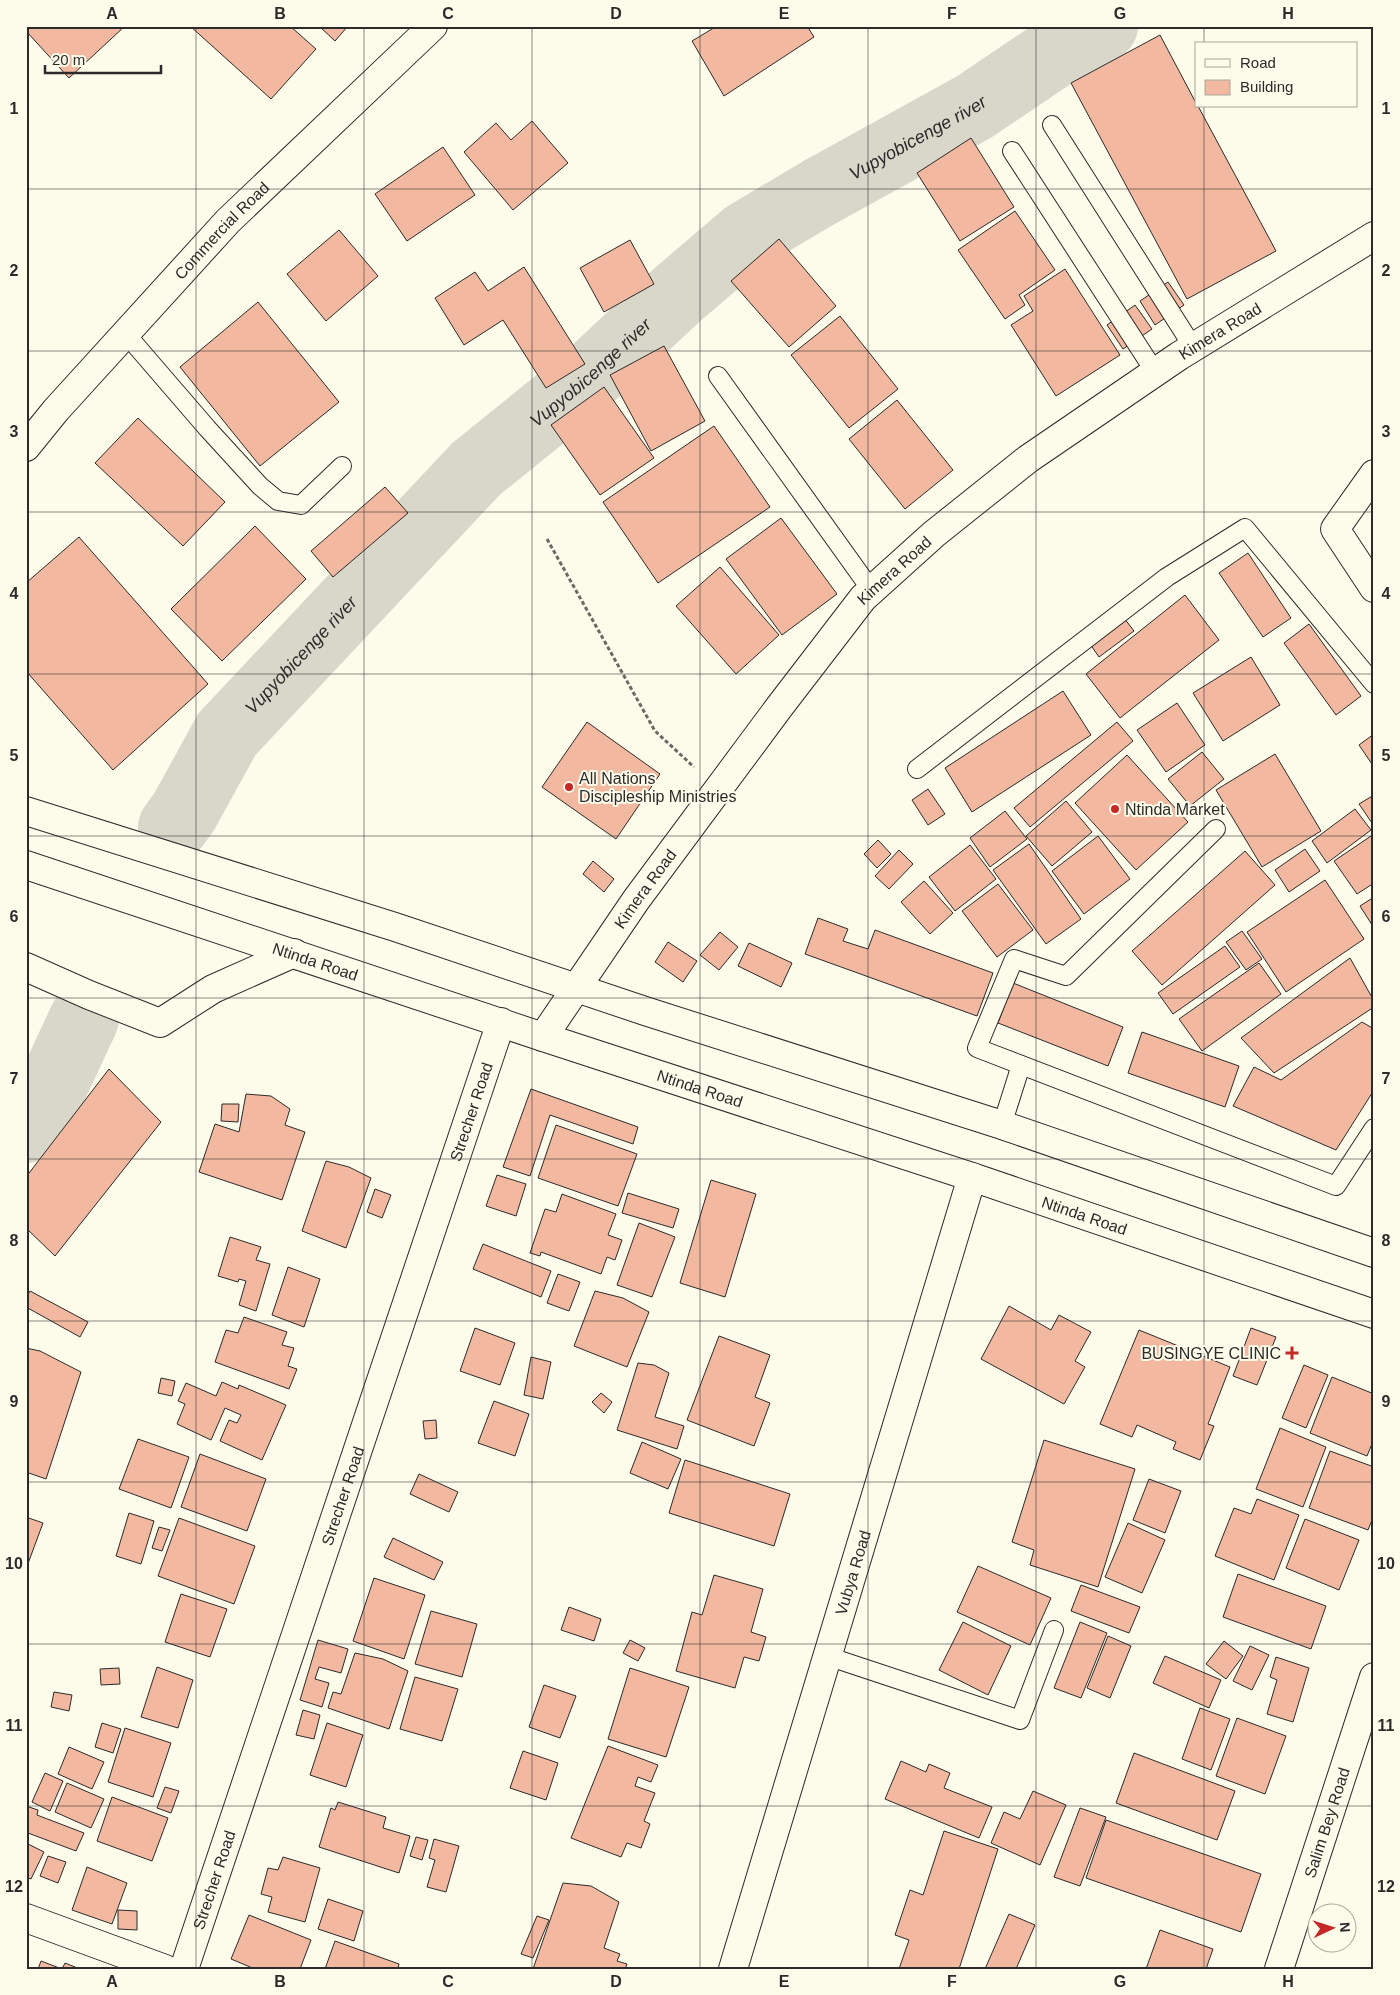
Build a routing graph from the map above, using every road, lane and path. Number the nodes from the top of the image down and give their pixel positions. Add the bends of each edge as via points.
1 (433, 26) edge
2 (1052, 125) dead end
3 (1012, 151) dead end
4 (1374, 236) edge
5 (126, 334) junction
6 (1193, 347) junction
7 (1156, 372) junction
8 (718, 376) dead end
9 (26, 447) edge
10 (342, 466) dead end
11 (1374, 474) edge
12 (547, 538) dead end
13 (1374, 588) edge
14 (872, 591) junction
15 (1374, 684) edge
16 (917, 769) dead end
17 (718, 789) junction
18 (26, 810) edge
19 (1216, 829) dead end
20 (26, 865) edge
21 (294, 953) junction
22 (26, 967) edge
23 (576, 987) junction
24 (501, 1022) junction
25 (543, 1037) junction
26 (1020, 1065) junction
27 (1002, 1125) junction
28 (1374, 1128) edge
29 (972, 1177) junction
30 (1374, 1253) edge
31 (1374, 1314) edge
32 (1054, 1630) dead end
33 (827, 1656) junction
34 (1374, 1677) edge
35 (26, 1918) edge
36 (165, 1969) edge
37 (184, 1969) edge
38 (733, 1969) edge
39 (1279, 1969) edge

1 - 5 street, Commercial Road via 228,221
2 - 6 lane
3 - 7 lane
4 - 6 street, Kimera Road
5 - 9 street, Commercial Road
5 - 10 lane via 207,428 278,501 301,505
6 - 7 street, Kimera Road
7 - 14 street, Kimera Road via 1028,459 934,534
8 - 14 lane
11 - 13 street via 1335,529
12 - 17 path via 655,731
14 - 17 street, Kimera Road via 862,598
15 - 16 lane via 1245,528 1167,577
17 - 23 street, Kimera Road
18 - 23 street
19 - 26 lane via 1066,976 1014,959 977,1048
20 - 21 street, Ntinda Road
21 - 22 street via 213,988 160,1023
21 - 24 street, Ntinda Road
23 - 25 street, Kimera Road
23 - 27 street
24 - 25 street, Ntinda Road
24 - 37 street, Strecher Road
25 - 29 street, Ntinda Road
26 - 27 lane
26 - 28 lane via 1336,1186
27 - 30 street
29 - 31 street, Ntinda Road
29 - 33 street, Vubya Road
32 - 33 lane via 1020,1720
33 - 38 street, Vubya Road
34 - 39 street, Salim Bey Road
35 - 36 street

